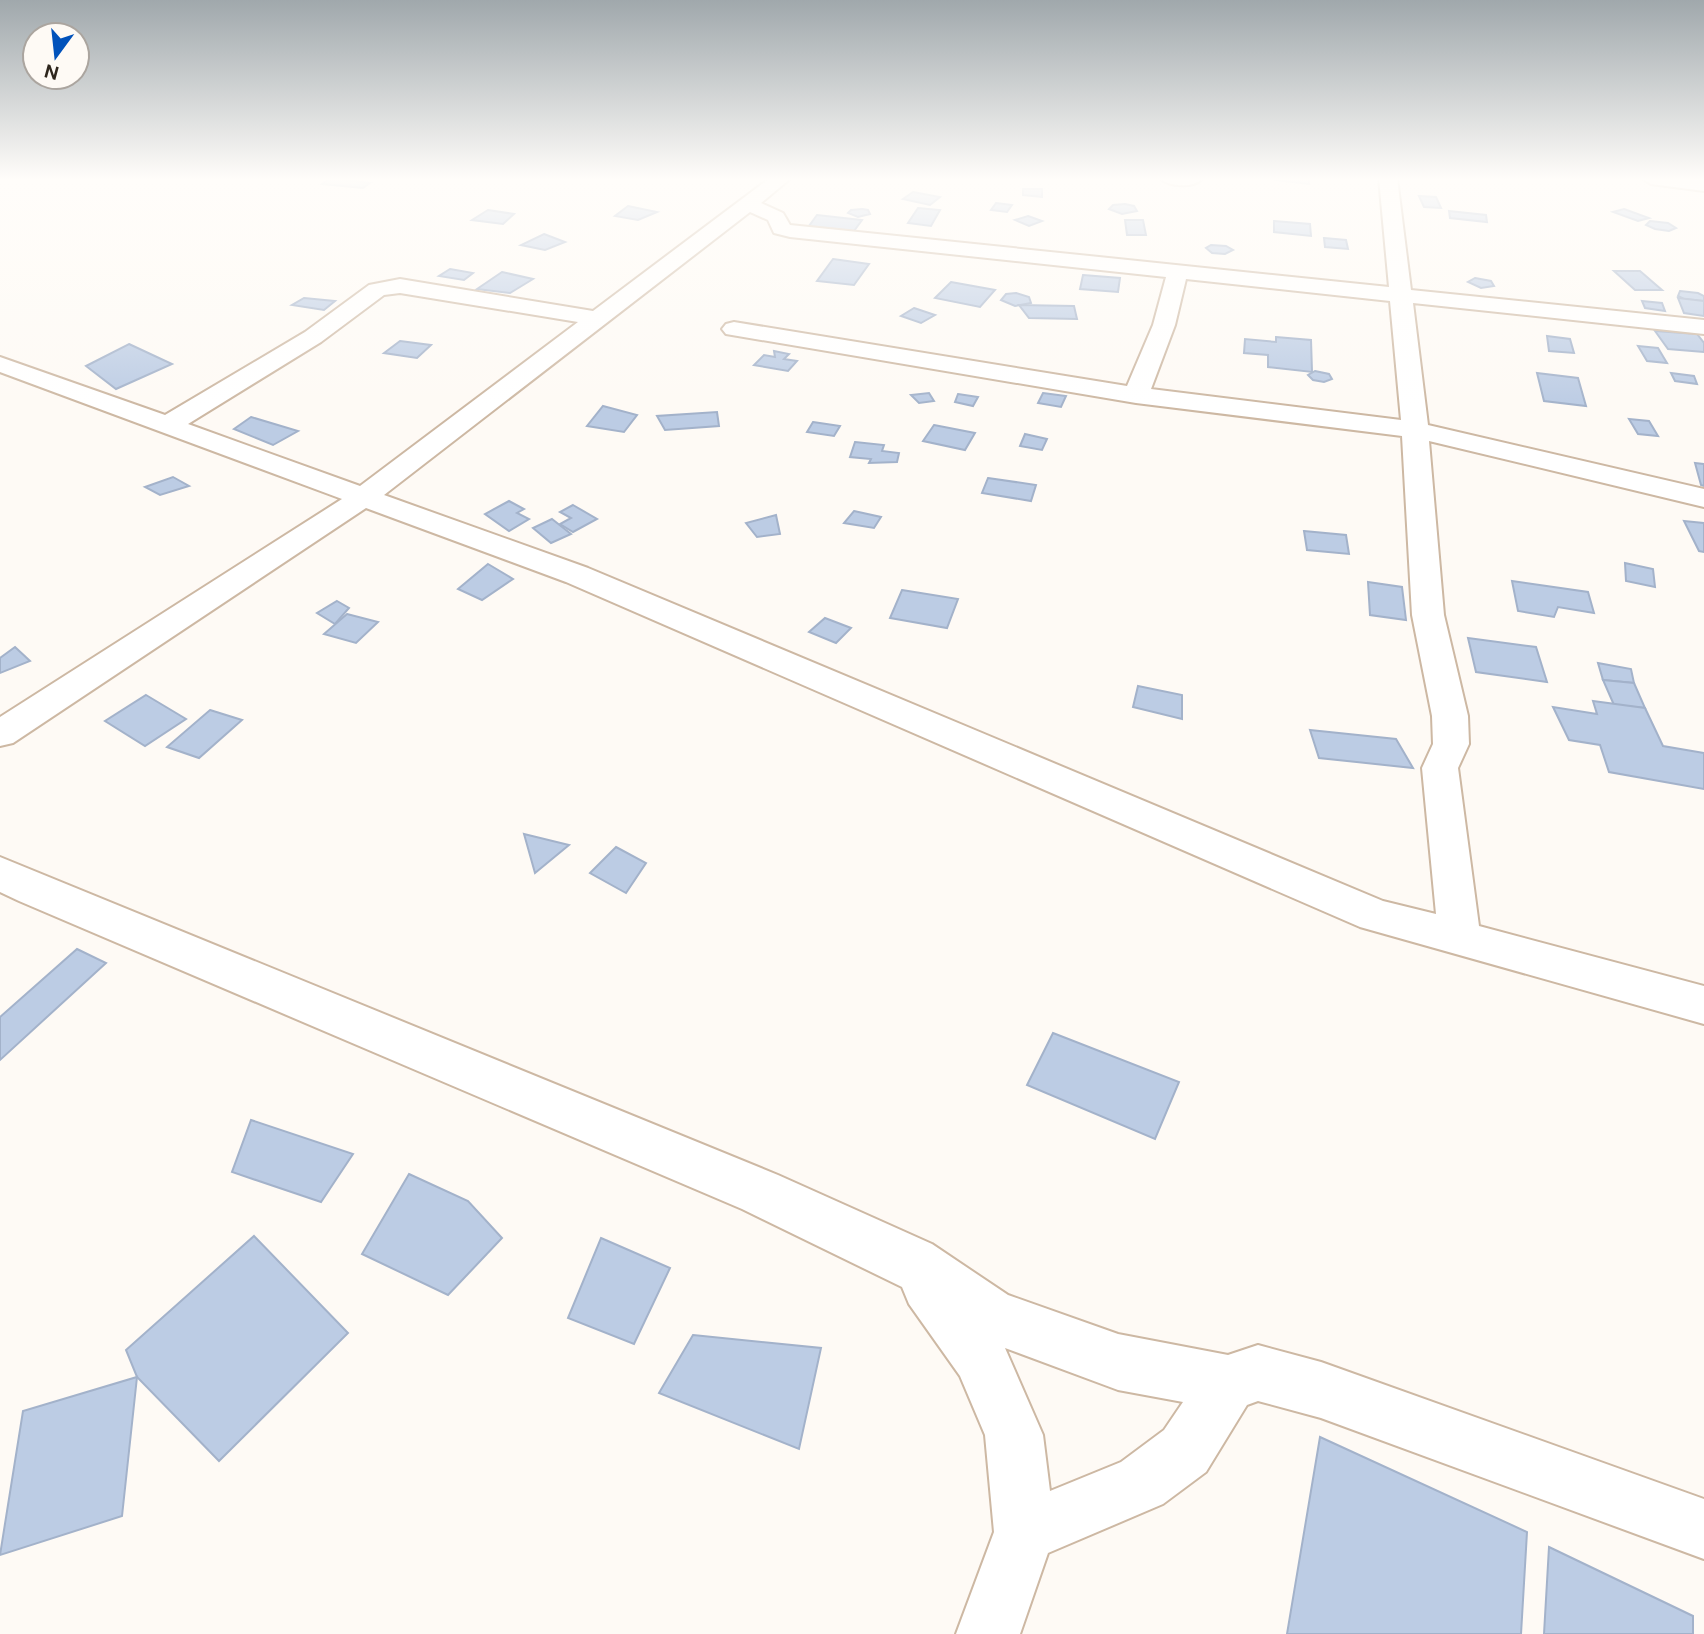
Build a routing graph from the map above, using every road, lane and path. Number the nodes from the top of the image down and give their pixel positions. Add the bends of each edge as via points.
1 (683, 254) edge
2 (1021, 254) edge
3 (1396, 254) edge
4 (1178, 270) junction
5 (1400, 293) junction
6 (599, 319) junction
7 (1704, 327) edge
8 (734, 329) dead end
9 (0, 364) edge
10 (1136, 395) junction
11 (166, 425) junction
12 (1415, 430) junction
13 (362, 498) junction
14 (1704, 498) edge
15 (0, 734) edge
16 (0, 873) edge
17 (1459, 938) junction
18 (1704, 1005) edge
19 (913, 1263) junction
20 (1228, 1383) junction
21 (1704, 1529) edge
22 (1025, 1532) junction
23 (988, 1634) edge

1 - 6 street
2 - 4 street
3 - 5 street
4 - 5 street
4 - 10 street via 1164,325
5 - 7 street
5 - 12 street
6 - 11 street via 384,287 313,337
6 - 13 street
8 - 10 street
9 - 11 street
10 - 12 street
11 - 13 street
12 - 14 street
12 - 17 street via 1428,615 1450,716 1451,744 1440,768
13 - 15 street
13 - 17 street via 590,580 1375,915
16 - 19 street via 760,1192
17 - 18 street
19 - 20 street via 992,1316 1118,1362
19 - 22 street via 980,1356 1014,1435
20 - 21 street via 1258,1373 1321,1390
20 - 22 street via 1185,1451 1142,1483
22 - 23 street

